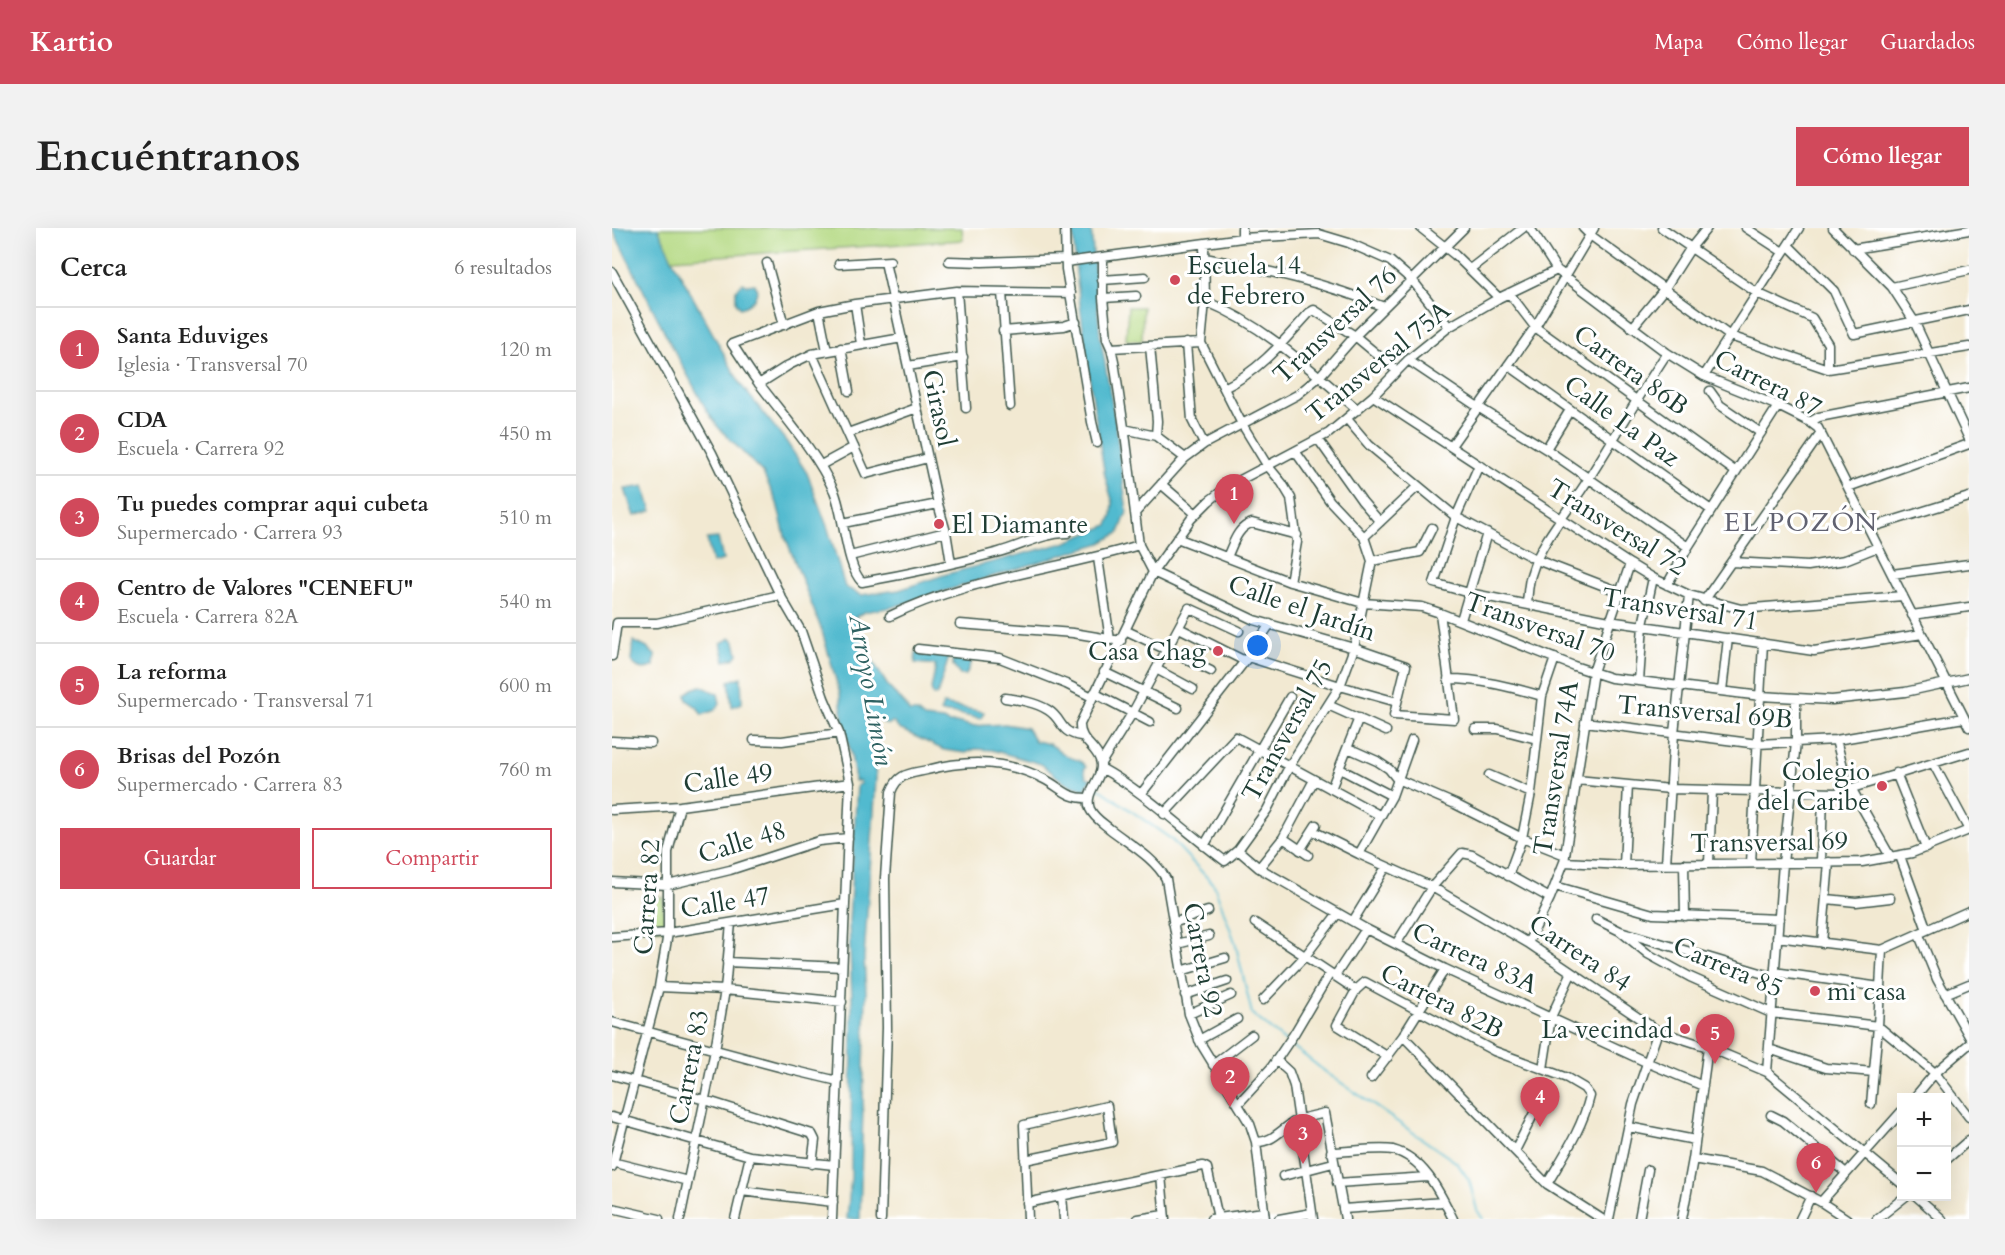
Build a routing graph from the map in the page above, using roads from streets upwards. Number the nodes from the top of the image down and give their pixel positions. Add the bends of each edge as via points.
1 (1065, 228) edge
2 (1421, 228) edge
3 (1464, 228) edge
4 (1523, 228) edge
5 (1530, 228) edge
6 (1583, 228) edge
7 (1662, 228) edge
8 (1707, 228) edge
9 (1746, 228) edge
10 (1799, 228) edge
11 (1833, 228) edge
12 (1969, 230) edge
13 (1592, 232) edge
14 (1242, 233) edge
15 (1204, 244) junction
16 (1446, 248) junction
17 (1786, 248) junction
18 (1690, 249) junction
19 (1853, 249) junction
20 (1101, 258) junction
21 (1205, 258) junction
22 (949, 261) dead end
23 (1068, 261) junction
24 (768, 263) dead end
25 (840, 264) dead end
26 (1470, 268) junction
27 (1557, 270) junction
28 (1969, 270) edge
29 (1564, 276) junction
30 (613, 277) edge
31 (1145, 277) dead end
32 (1102, 280) junction
33 (1413, 281) junction
34 (1892, 287) junction
35 (1665, 288) junction
36 (957, 291) junction
37 (1002, 292) junction
38 (1071, 293) junction
39 (1509, 293) junction
40 (1757, 293) junction
41 (1136, 296) dead end
42 (1103, 298) junction
43 (1499, 298) junction
44 (894, 300) junction
45 (1205, 301) junction
46 (855, 304) junction
47 (1384, 307) junction
48 (1969, 310) edge
49 (819, 311) junction
50 (1914, 321) junction
51 (1077, 322) junction
52 (784, 325) junction
53 (1449, 327) junction
54 (1535, 327) junction
55 (1632, 328) junction
56 (1004, 331) junction
57 (1355, 336) junction
58 (1730, 336) junction
59 (902, 338) junction
60 (1186, 343) junction
61 (1201, 343) junction
62 (861, 344) junction
63 (1281, 345) junction
64 (1150, 346) junction
65 (1969, 347) edge
66 (841, 348) junction
67 (1111, 348) junction
68 (827, 351) junction
69 (1667, 353) junction
70 (812, 354) junction
71 (1929, 354) junction
72 (963, 357) junction
73 (1408, 360) junction
74 (1508, 365) junction
75 (908, 366) junction
76 (1827, 369) junction
77 (1397, 371) junction
78 (1704, 376) junction
79 (1319, 377) junction
80 (759, 384) junction
81 (1224, 388) junction
82 (1969, 388) edge
83 (849, 391) dead end
84 (1710, 391) dead end
85 (1946, 393) junction
86 (1373, 396) junction
87 (1636, 400) junction
88 (1010, 406) dead end
89 (1778, 406) junction
90 (1478, 407) junction
91 (917, 408) junction
92 (966, 408) dead end
93 (1358, 410) junction
94 (1570, 410) junction
95 (1347, 419) junction
96 (1810, 422) junction
97 (1242, 424) junction
98 (1125, 429) junction
99 (848, 433) junction
100 (1761, 433) junction
101 (1821, 433) junction
102 (1156, 436) junction
103 (1318, 439) junction
104 (1969, 439) edge
105 (1612, 440) junction
106 (1097, 443) dead end
107 (1204, 444) junction
108 (1969, 444) edge
109 (1451, 446) junction
110 (854, 447) junction
111 (1546, 449) junction
112 (1295, 451) junction
113 (928, 458) junction
114 (1185, 458) junction
115 (820, 465) junction
116 (1267, 465) junction
117 (1479, 465) junction
118 (1736, 472) junction
119 (1589, 479) junction
120 (1161, 484) junction
121 (1418, 486) junction
122 (1848, 487) junction
123 (1969, 497) edge
124 (938, 504) junction
125 (1711, 510) junction
126 (1135, 513) junction
127 (1196, 514) junction
128 (1456, 517) junction
129 (1561, 519) junction
130 (1380, 522) junction
131 (843, 523) junction
132 (1432, 528) dead end
133 (1869, 528) junction
134 (946, 532) junction
135 (1066, 533) dead end
136 (1487, 533) junction
137 (1297, 535) junction
138 (1364, 537) junction
139 (1177, 538) junction
140 (1138, 545) junction
141 (1688, 547) junction
142 (1878, 547) junction
143 (850, 556) junction
144 (1227, 557) junction
145 (1098, 558) junction
146 (1537, 560) junction
147 (1372, 561) junction
148 (1732, 562) junction
149 (951, 563) junction
150 (1630, 564) junction
151 (1969, 564) edge
152 (1153, 572) junction
153 (1892, 574) junction
154 (1653, 578) junction
155 (1290, 582) junction
156 (1667, 585) junction
157 (1620, 592) junction
158 (1469, 593) junction
159 (780, 595) junction
160 (1689, 595) junction
161 (1903, 596) junction
162 (1704, 601) junction
163 (1363, 603) junction
164 (1527, 604) junction
165 (1969, 607) edge
166 (1440, 613) junction
167 (1912, 615) junction
168 (890, 616) dead end
169 (1461, 620) junction
170 (1609, 621) junction
171 (960, 624) dead end
172 (1270, 624) junction
173 (1643, 625) junction
174 (1179, 628) junction
175 (1126, 631) junction
176 (1685, 631) junction
177 (1239, 632) dead end
178 (1922, 633) junction
179 (1728, 638) junction
180 (1110, 639) junction
181 (1121, 641) junction
182 (1763, 643) junction
183 (1354, 648) junction
184 (918, 649) dead end
185 (1166, 650) junction
186 (612, 656) edge
187 (1555, 658) junction
188 (1247, 659) junction
189 (1156, 669) junction
190 (1210, 671) dead end
191 (1104, 672) junction
192 (1593, 672) junction
193 (1969, 678) edge
194 (1448, 679) junction
195 (1639, 681) junction
196 (1947, 684) junction
197 (1340, 686) junction
198 (1679, 686) junction
199 (1193, 689) dead end
200 (1144, 691) junction
201 (1722, 691) junction
202 (1093, 695) junction
203 (1542, 696) junction
204 (1761, 696) junction
205 (1290, 697) dead end
206 (1005, 698) dead end
207 (1796, 699) junction
208 (1397, 702) junction
209 (1328, 705) junction
210 (1178, 708) dead end
211 (1133, 712) junction
212 (1359, 718) junction
213 (1964, 718) junction
214 (1150, 722) dead end
215 (1585, 722) junction
216 (1969, 727) edge
217 (1475, 729) dead end
218 (1386, 731) dead end
219 (839, 733) junction
220 (1080, 733) junction
221 (1674, 733) junction
222 (1537, 739) junction
223 (754, 740) dead end
224 (1412, 740) dead end
225 (1836, 740) junction
226 (612, 741) edge
227 (1796, 742) junction
228 (651, 743) dead end
229 (1758, 744) junction
230 (1348, 748) junction
231 (1259, 751) junction
232 (1969, 752) edge
233 (1933, 763) junction
234 (1290, 765) junction
235 (1100, 769) junction
236 (1340, 769) junction
237 (1896, 773) junction
238 (1489, 776) dead end
239 (1397, 779) junction
240 (1314, 780) junction
241 (1576, 780) junction
242 (850, 783) junction
243 (1628, 784) junction
244 (1331, 789) junction
245 (1670, 789) junction
246 (1850, 789) junction
247 (1712, 791) junction
248 (1755, 791) junction
249 (1791, 792) junction
250 (1531, 793) junction
251 (1823, 793) junction
252 (1141, 794) junction
253 (1089, 796) junction
254 (1392, 796) junction
255 (680, 806) junction
256 (612, 810) edge
257 (1164, 814) junction
258 (1382, 816) junction
259 (1969, 830) edge
260 (848, 838) junction
261 (1283, 838) junction
262 (1522, 838) junction
263 (1204, 846) junction
264 (1926, 848) junction
265 (1238, 850) junction
266 (1359, 854) junction
267 (1895, 857) junction
268 (1564, 859) junction
269 (1825, 862) junction
270 (1708, 863) junction
271 (1751, 863) junction
272 (1783, 863) junction
273 (1666, 864) junction
274 (1684, 864) junction
275 (1624, 865) junction
276 (1386, 867) junction
277 (1259, 868) junction
278 (1508, 876) junction
279 (612, 882) edge
280 (668, 885) junction
281 (1555, 886) junction
282 (1432, 887) junction
283 (1550, 898) junction
284 (1890, 898) dead end
285 (1827, 899) junction
286 (845, 903) junction
287 (1208, 911) dead end
288 (1969, 911) edge
289 (1338, 914) junction
290 (1685, 916) junction
291 (1596, 919) dead end
292 (1779, 919) junction
293 (1353, 921) junction
294 (731, 923) junction
295 (1173, 923) junction
296 (1255, 923) dead end
297 (1366, 929) junction
298 (1620, 931) junction
299 (668, 933) junction
300 (1923, 933) junction
301 (1209, 936) dead end
302 (612, 937) edge
303 (1777, 937) junction
304 (1528, 943) junction
305 (1822, 943) junction
306 (1177, 944) junction
307 (1396, 944) junction
308 (1882, 950) junction
309 (1306, 955) junction
310 (1225, 958) dead end
311 (727, 962) junction
312 (842, 967) junction
313 (1446, 969) junction
314 (1181, 971) junction
315 (1332, 974) junction
316 (1571, 974) junction
317 (1774, 975) junction
318 (1227, 981) dead end
319 (1969, 984) edge
320 (660, 987) junction
321 (1880, 987) junction
322 (725, 990) junction
323 (1356, 990) junction
324 (1945, 994) junction
325 (1185, 995) junction
326 (1231, 995) dead end
327 (1263, 1000) dead end
328 (842, 1002) junction
329 (1419, 1009) junction
330 (1771, 1013) junction
331 (1189, 1014) junction
332 (1551, 1017) junction
333 (1237, 1019) dead end
334 (612, 1022) edge
335 (1878, 1026) junction
336 (648, 1031) junction
337 (1658, 1031) junction
338 (1252, 1035) dead end
339 (1403, 1036) junction
340 (1969, 1036) edge
341 (1199, 1040) junction
342 (1969, 1044) edge
343 (1708, 1047) junction
344 (1769, 1048) junction
345 (715, 1050) junction
346 (1388, 1057) junction
347 (1277, 1059) junction
348 (1647, 1062) junction
349 (1213, 1065) junction
350 (1543, 1069) junction
351 (1767, 1072) junction
352 (1874, 1072) junction
353 (1935, 1073) junction
354 (612, 1075) edge
355 (1371, 1078) dead end
356 (634, 1081) junction
357 (838, 1081) junction
358 (1703, 1086) junction
359 (1918, 1093) edge
360 (705, 1100) junction
361 (1238, 1104) junction
362 (1871, 1104) dead end
363 (1533, 1115) dead end
364 (1771, 1115) dead end
365 (1897, 1116) edge
366 (612, 1117) edge
367 (1969, 1118) edge
368 (1298, 1120) junction
369 (624, 1121) junction
370 (1629, 1127) junction
371 (1695, 1140) junction
372 (1969, 1140) edge
373 (696, 1142) junction
374 (1256, 1142) junction
375 (1515, 1151) junction
376 (1331, 1152) junction
377 (1864, 1152) junction
378 (750, 1156) junction
379 (1951, 1156) edge
380 (1693, 1159) junction
381 (1025, 1160) junction
382 (1333, 1162) junction
383 (612, 1164) edge
384 (812, 1164) junction
385 (834, 1166) junction
386 (1305, 1170) junction
387 (1647, 1170) dead end
388 (1846, 1173) junction
389 (1161, 1175) junction
390 (1283, 1176) dead end
391 (1428, 1177) junction
392 (1897, 1180) edge
393 (688, 1181) junction
394 (1337, 1183) junction
395 (1547, 1184) junction
396 (741, 1191) junction
397 (1062, 1196) junction
398 (1811, 1196) junction
399 (1901, 1201) edge
400 (1921, 1201) edge
401 (833, 1202) junction
402 (1444, 1202) junction
403 (1821, 1202) junction
404 (1028, 1203) junction
405 (612, 1208) edge
406 (1343, 1209) junction
407 (1265, 1216) edge
408 (1312, 1216) edge
409 (1165, 1217) edge
410 (659, 1219) edge
411 (680, 1219) edge
412 (735, 1219) edge
413 (832, 1219) edge
414 (881, 1219) edge
415 (1028, 1219) edge
416 (1064, 1219) edge
417 (1138, 1219) edge
418 (1215, 1219) edge
419 (1280, 1219) edge
420 (1345, 1219) edge
421 (1453, 1219) edge
422 (1602, 1219) edge
423 (1609, 1219) edge
424 (1639, 1219) edge
425 (1682, 1219) edge
426 (1800, 1219) edge
427 (1847, 1219) edge
428 (1877, 1219) edge
429 (1942, 1219) edge

1 - 23 street
2 - 16 street
3 - 16 street, Transversal 76
4 - 26 street
5 - 27 street, Carrera 87
6 - 13 street
7 - 18 street
8 - 18 street
9 - 17 street
10 - 17 street
11 - 19 street
12 - 19 street
13 - 29 street
13 - 35 street
14 - 15 street
14 - 33 street via 1332,238 1390,261
15 - 20 street
15 - 21 street
16 - 26 street
16 - 33 street, Transversal 76
17 - 40 street
17 - 50 street via 1834,291 1854,334
18 - 35 street
18 - 40 street
19 - 34 street
20 - 23 street
20 - 32 street
21 - 45 street
21 - 47 street via 1350,293
22 - 23 street
23 - 38 street
24 - 52 street
25 - 44 street, Girasol via 887,261
26 - 43 street
27 - 29 street, Carrera 87
27 - 39 street, Transversal 75A
28 - 34 street
29 - 54 street
29 - 55 street, Carrera 87
30 - 159 street via 712,453
31 - 32 street
32 - 42 street
33 - 47 street, Transversal 76
33 - 53 street
34 - 50 street
35 - 55 street
35 - 58 street
36 - 37 street
36 - 44 street
36 - 72 street
37 - 38 street
37 - 56 street
38 - 51 street
39 - 43 street, Transversal 75A
39 - 54 street, Carrera 86B
40 - 58 street
40 - 76 street via 1812,318 1828,344
41 - 42 street
42 - 67 street
43 - 53 street, Transversal 75A
44 - 46 street
44 - 59 street, Girasol
45 - 61 street
45 - 63 street via 1230,311
46 - 49 street
46 - 62 street
47 - 57 street, Transversal 76
48 - 50 street
49 - 52 street
49 - 68 street
50 - 71 street
51 - 56 street
51 - 106 street
52 - 80 street via 732,345
53 - 73 street, Transversal 75A
54 - 74 street
54 - 87 street, Carrera 86B
55 - 69 street, Carrera 87
56 - 88 street
57 - 63 street via 1314,310
57 - 77 street
57 - 79 street, Transversal 76
58 - 76 street
58 - 78 street
59 - 62 street
59 - 75 street, Girasol
60 - 61 street
60 - 64 street
60 - 107 street via 1192,420
61 - 81 street
62 - 66 street
63 - 79 street
63 - 81 street via 1248,374
64 - 67 street
64 - 102 street
65 - 71 street
66 - 68 street
66 - 83 street
67 - 98 street
68 - 70 street
69 - 78 street, Carrera 87
69 - 87 street
70 - 80 street
70 - 99 street
71 - 76 street
71 - 85 street
72 - 75 street
72 - 92 street
73 - 77 street, Transversal 75A
73 - 90 street
74 - 90 street
74 - 94 street, Calle La Paz
75 - 91 street, Girasol
77 - 86 street, Transversal 75A
78 - 89 street, Carrera 87
79 - 93 street
79 - 97 street, Transversal 76 via 1297,395
80 - 115 street
81 - 97 street
82 - 85 street
84 - 100 street via 1720,405
85 - 96 street via 1819,417
85 - 104 street
86 - 93 street, Transversal 75A
86 - 109 street, Transversal 72
87 - 105 street
87 - 118 street, Carrera 86B
89 - 96 street, Carrera 87
89 - 100 street
90 - 109 street
90 - 111 street
91 - 99 street
91 - 113 street, Girasol
93 - 95 street, Transversal 75A
94 - 105 street, Calle La Paz
94 - 111 street
95 - 103 street, Transversal 75A
95 - 121 street via 1369,445
96 - 101 street, Carrera 87
97 - 107 street, Transversal 76
97 - 116 street
98 - 102 street
98 - 126 street
99 - 110 street
100 - 118 street
101 - 122 street, Carrera 87
101 - 148 street
102 - 114 street
103 - 112 street, Transversal 75A
103 - 130 street
105 - 119 street
105 - 125 street, Calle La Paz
107 - 114 street, Transversal 76
108 - 122 street
109 - 117 street, Transversal 72
110 - 113 street via 866,474
110 - 115 street
111 - 119 street
112 - 116 street, Transversal 75A
112 - 138 street via 1330,501
113 - 124 street, Girasol
114 - 120 street, Transversal 76
115 - 131 street via 835,493
116 - 127 street, Transversal 75A via 1227,487
116 - 137 street via 1291,498
117 - 128 street
117 - 129 street, Transversal 72
118 - 125 street
119 - 129 street
119 - 141 street
120 - 126 street, Transversal 76
120 - 127 street
121 - 128 street
121 - 130 street
122 - 133 street, Carrera 87
123 - 133 street
124 - 131 street
124 - 134 street, Girasol
125 - 141 street
126 - 140 street
127 - 139 street, Transversal 75A
128 - 136 street
128 - 158 street, Transversal 71 via 1434,583
129 - 146 street
129 - 150 street, Transversal 72
130 - 138 street
131 - 143 street
132 - 147 street via 1420,552
133 - 142 street, Carrera 87
134 - 143 street
134 - 149 street, Girasol
135 - 149 street
136 - 146 street
136 - 158 street
137 - 144 street via 1247,524
137 - 155 street
138 - 147 street
139 - 144 street, Transversal 70
139 - 152 street, Transversal 75A
140 - 145 street
140 - 152 street
141 - 156 street
142 - 148 street via 1845,560 1808,566
142 - 153 street, Carrera 87
143 - 149 street via 862,582
144 - 155 street, Transversal 70
145 - 168 street via 935,597
145 - 180 street
146 - 157 street
146 - 164 street
147 - 163 street, Transversal 75
148 - 162 street
150 - 154 street, Transversal 72
150 - 157 street, Transversal 74A
151 - 153 street
152 - 172 street, Calle el Jardín
152 - 175 street, Transversal 75A
153 - 161 street, Carrera 87
154 - 156 street, Transversal 72
154 - 173 street
155 - 163 street, Transversal 70
156 - 160 street, Transversal 72
157 - 170 street, Transversal 74A
158 - 164 street, Transversal 71
158 - 169 street
159 - 186 street via 657,623 617,623
159 - 219 street via 801,631
160 - 162 street, Transversal 72
160 - 176 street
161 - 162 street, Transversal 72 via 1741,609
161 - 167 street, Carrera 87
163 - 166 street, Transversal 70 via 1415,606
163 - 183 street, Transversal 75
164 - 170 street, Transversal 71
165 - 167 street
166 - 169 street, Transversal 70
166 - 194 street
167 - 178 street, Carrera 87
169 - 187 street, Transversal 70
170 - 173 street, Transversal 71
170 - 192 street, Transversal 74A
171 - 180 street
172 - 183 street, Calle el Jardín
172 - 188 street
173 - 176 street, Transversal 71
173 - 195 street
174 - 177 street via 1189,608
174 - 185 street
174 - 188 street
175 - 181 street, Transversal 75A
175 - 185 street
176 - 179 street, Transversal 71
176 - 198 street
178 - 182 street, Transversal 71 via 1814,651
178 - 196 street, Carrera 87
179 - 182 street, Transversal 71
179 - 201 street
180 - 181 street
181 - 191 street, Transversal 75A
182 - 204 street
183 - 197 street, Transversal 75
183 - 208 street, Calle el Jardín via 1406,666
184 - 202 street via 1000,658
185 - 189 street
185 - 190 street
187 - 192 street, Transversal 70
187 - 203 street
188 - 197 street
188 - 252 street
189 - 199 street
189 - 200 street
191 - 200 street
191 - 202 street, Transversal 75A
192 - 195 street, Transversal 70
192 - 215 street, Transversal 74A
193 - 196 street, Transversal 70
194 - 203 street via 1495,683
194 - 208 street via 1453,720 1394,715
195 - 198 street, Transversal 70
196 - 207 street, Transversal 70 via 1865,697
196 - 213 street, Carrera 87
197 - 208 street
197 - 209 street, Transversal 75
198 - 201 street, Transversal 70
198 - 221 street
200 - 210 street
200 - 211 street
201 - 204 street, Transversal 70
202 - 211 street
202 - 220 street, Transversal 75A
203 - 222 street
204 - 207 street, Transversal 70
204 - 229 street
205 - 231 street
206 - 220 street via 1050,711 1066,732
207 - 227 street
209 - 212 street
209 - 234 street, Transversal 75
211 - 214 street
211 - 235 street
212 - 218 street
212 - 230 street
213 - 216 street, Carrera 87
213 - 225 street, Transversal 69B
215 - 221 street, Transversal 69B
215 - 241 street, Transversal 74A
217 - 222 street via 1498,729
219 - 223 street via 782,741
219 - 242 street
220 - 235 street via 1098,756
221 - 229 street, Transversal 69B
221 - 245 street
222 - 250 street
224 - 239 street
225 - 227 street, Transversal 69B
225 - 246 street
226 - 228 street
227 - 229 street, Transversal 69B
227 - 249 street
229 - 248 street
230 - 236 street
230 - 239 street, Transversal 69 via 1377,761
231 - 234 street
231 - 257 street via 1234,737
231 - 263 street
232 - 233 street
233 - 237 street
233 - 259 street
234 - 240 street
234 - 265 street, Transversal 75 via 1267,810
235 - 252 street
235 - 253 street
236 - 244 street
236 - 254 street
237 - 246 street
237 - 264 street
238 - 250 street
239 - 254 street
239 - 262 street, Transversal 69
240 - 244 street
240 - 261 street
241 - 243 street
241 - 268 street, Transversal 74A
242 - 255 street, Calle 49
242 - 260 street
243 - 245 street
243 - 275 street
244 - 258 street
245 - 247 street
245 - 273 street
246 - 251 street
246 - 267 street
247 - 248 street
247 - 270 street
248 - 249 street
248 - 271 street
249 - 251 street
249 - 272 street
250 - 262 street
251 - 269 street
252 - 257 street
253 - 295 street, Carrera 92 via 1094,815 1165,875
253 - 414 street via 1069,796 1029,772 984,762 943,765 895,782 885,878 887,1029
254 - 258 street
255 - 256 street, Calle 49
255 - 280 street, Carrera 82 via 668,852
257 - 263 street
258 - 266 street
259 - 264 street, Transversal 69
260 - 280 street, Calle 48 via 819,841
260 - 286 street
261 - 266 street, Carrera 84 via 1304,853 1314,828
261 - 277 street
262 - 268 street, Transversal 69
262 - 278 street
263 - 265 street, Transversal 75 via 1225,861
264 - 267 street, Transversal 69
265 - 277 street, Carrera 83A
266 - 276 street, Carrera 84
267 - 269 street, Transversal 69
267 - 300 street
268 - 275 street, Transversal 69
268 - 281 street, Transversal 74A
269 - 272 street, Transversal 69
269 - 285 street
270 - 271 street, Transversal 69
270 - 274 street, Transversal 69
271 - 272 street, Transversal 69
272 - 292 street
273 - 274 street, Transversal 69
273 - 275 street, Transversal 69
274 - 290 street
276 - 282 street, Carrera 84
276 - 293 street
277 - 289 street, Carrera 83A
278 - 282 street via 1466,852
278 - 283 street
279 - 280 street, Calle 48
280 - 299 street, Carrera 82
281 - 283 street, Transversal 74A
281 - 290 street via 1653,915
282 - 304 street, Carrera 84
282 - 307 street
283 - 304 street, Transversal 74A
284 - 285 street via 1856,902
285 - 305 street
286 - 294 street, Calle 47
286 - 312 street
287 - 295 street
288 - 300 street
289 - 293 street, Carrera 83A
289 - 309 street
290 - 292 street
291 - 298 street
292 - 303 street
293 - 297 street, Carrera 83A
294 - 299 street, Calle 47
294 - 311 street, Carrera 83
295 - 306 street, Carrera 92
296 - 309 street, Carrera 82B
297 - 307 street, Carrera 83A
297 - 315 street
298 - 317 street
298 - 330 street, Carrera 85 via 1648,954 1690,977
299 - 302 street, Calle 47
299 - 320 street, Carrera 82
300 - 308 street
300 - 324 street via 1936,979
301 - 306 street
303 - 305 street
303 - 317 street
304 - 316 street, Carrera 84
305 - 308 street
306 - 314 street, Carrera 92
307 - 313 street, Carrera 83A
308 - 321 street
309 - 315 street, Carrera 82B
309 - 327 street
310 - 314 street
311 - 312 street
311 - 322 street, Carrera 83
312 - 328 street
313 - 329 street
313 - 332 street, Carrera 83A
314 - 325 street, Carrera 92
315 - 323 street, Carrera 82B
315 - 347 street
316 - 332 street
316 - 337 street, Carrera 84
317 - 321 street
317 - 330 street
318 - 325 street
319 - 324 street
320 - 322 street
320 - 336 street, Carrera 82
321 - 335 street
322 - 328 street
322 - 345 street, Carrera 83
323 - 329 street, Carrera 82B via 1365,982
323 - 346 street via 1337,1025
324 - 340 street
325 - 331 street, Carrera 92
326 - 331 street
328 - 357 street
329 - 339 street
329 - 350 street, Carrera 82B via 1494,1051
330 - 335 street, Carrera 85
330 - 344 street
331 - 341 street, Carrera 92
332 - 348 street, Carrera 83A
332 - 350 street
333 - 341 street
334 - 336 street
335 - 352 street
335 - 353 street
336 - 345 street
336 - 356 street, Carrera 82
337 - 343 street, Carrera 84
337 - 348 street
338 - 349 street
339 - 346 street
339 - 375 street
341 - 349 street, Carrera 92
342 - 353 street
343 - 351 street, Carrera 84
343 - 358 street
344 - 351 street
344 - 352 street via 1826,1068
345 - 357 street
345 - 360 street, Carrera 83
346 - 355 street
347 - 361 street
347 - 368 street via 1292,1078
348 - 358 street, Carrera 83A
348 - 370 street
349 - 361 street, Carrera 92
350 - 395 street, Carrera 82B via 1567,1078 1590,1096 1578,1132
351 - 377 street, Carrera 84
352 - 362 street
353 - 359 street
353 - 367 street
354 - 356 street
356 - 360 street
356 - 369 street, Carrera 82
357 - 385 street
358 - 371 street
360 - 373 street, Carrera 83
360 - 384 street via 812,1134
361 - 374 street, Carrera 92
363 - 375 street
364 - 388 street
365 - 377 street
366 - 369 street
368 - 374 street via 1280,1134
368 - 376 street via 1325,1113
368 - 386 street
369 - 373 street
369 - 383 street, Carrera 82
370 - 371 street
370 - 423 street
371 - 380 street
372 - 379 street
373 - 378 street
373 - 393 street, Carrera 83
374 - 407 street, Carrera 92
375 - 395 street
376 - 382 street
376 - 391 street via 1391,1150 1408,1157
377 - 388 street
377 - 392 street, Carrera 84
378 - 384 street
378 - 396 street
380 - 398 street via 1762,1171
380 - 425 street
381 - 381 street via 1024,1125 1107,1106 1112,1142
381 - 404 street
382 - 386 street
382 - 394 street
383 - 393 street
384 - 385 street
385 - 401 street
386 - 390 street
386 - 408 street
387 - 424 street
388 - 403 street
389 - 397 street
389 - 409 street
389 - 418 street via 1206,1166
391 - 394 street
391 - 402 street
393 - 411 street, Carrera 83
394 - 406 street
395 - 422 street
396 - 401 street
396 - 412 street
397 - 404 street
397 - 416 street
398 - 403 street
398 - 426 street
399 - 428 street
400 - 429 street
401 - 413 street
402 - 406 street
402 - 421 street
403 - 427 street
404 - 415 street
405 - 410 street
406 - 420 street
407 - 418 street
408 - 419 street
409 - 417 street

